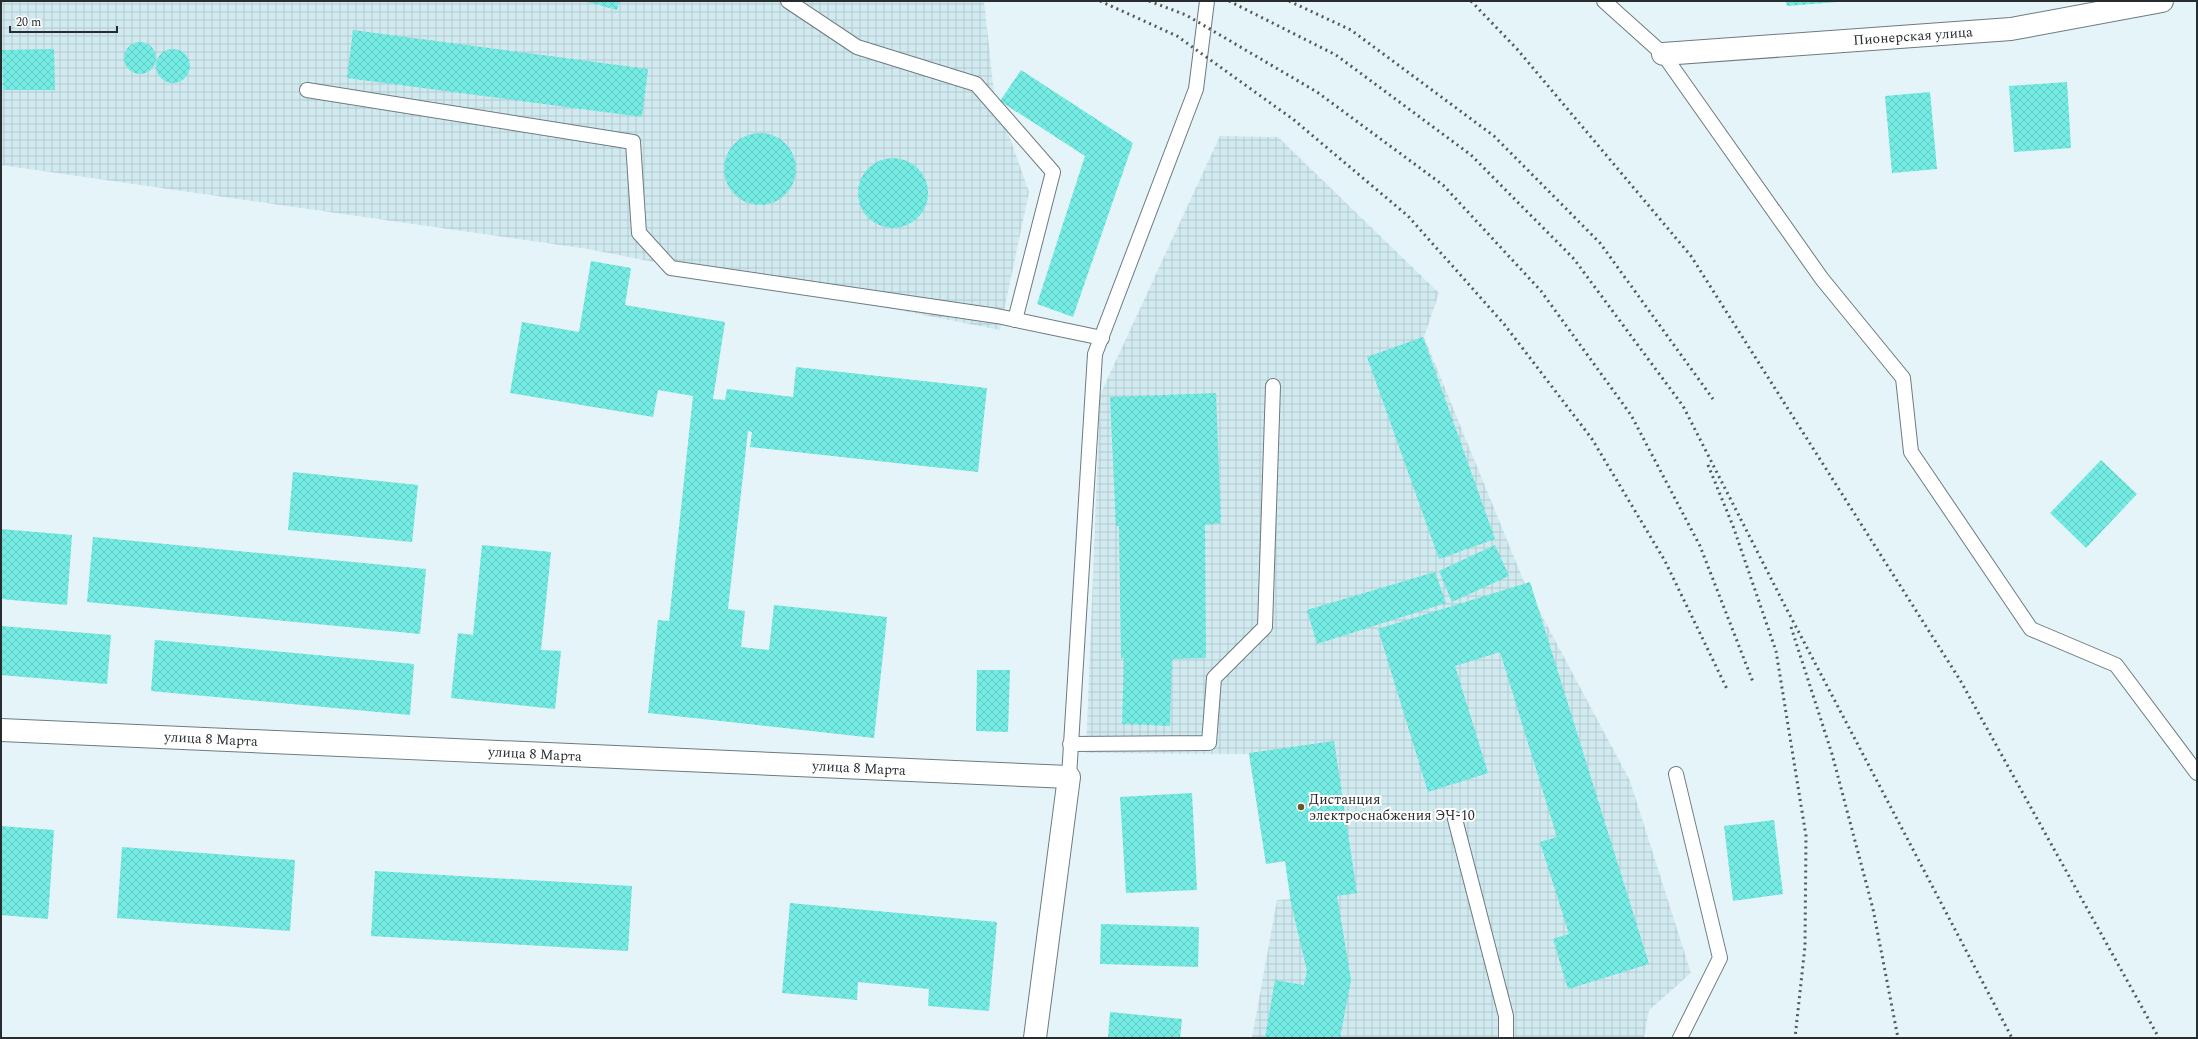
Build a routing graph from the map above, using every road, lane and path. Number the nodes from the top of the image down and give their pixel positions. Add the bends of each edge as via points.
1 (788, 1) edge
2 (1207, 1) edge
3 (1604, 1) edge
4 (2162, 1) edge
5 (1663, 54) junction
6 (307, 90) dead end
7 (1015, 320) junction
8 (1102, 338) junction
9 (1273, 386) dead end
10 (1, 730) edge
11 (1070, 744) junction
12 (2197, 773) edge
13 (1676, 774) dead end
14 (1069, 777) junction
15 (1455, 818) dead end
16 (1035, 1038) edge
17 (1506, 1038) edge
18 (1680, 1038) edge

1 - 7 lane via 857,47 976,84 1053,172
2 - 8 lane via 1196,89
3 - 5 lane
4 - 5 street, Пионерская улица via 2011,29
5 - 12 lane via 1822,279 1903,378 1911,452 2031,629 2116,665
6 - 7 lane via 633,142 639,233 671,268
7 - 8 lane
8 - 11 lane via 1095,354
9 - 11 lane via 1265,627 1214,678 1209,742
10 - 14 street, улица 8 Марта
11 - 14 lane
13 - 18 lane via 1720,958
14 - 16 street
15 - 17 lane via 1506,1016

